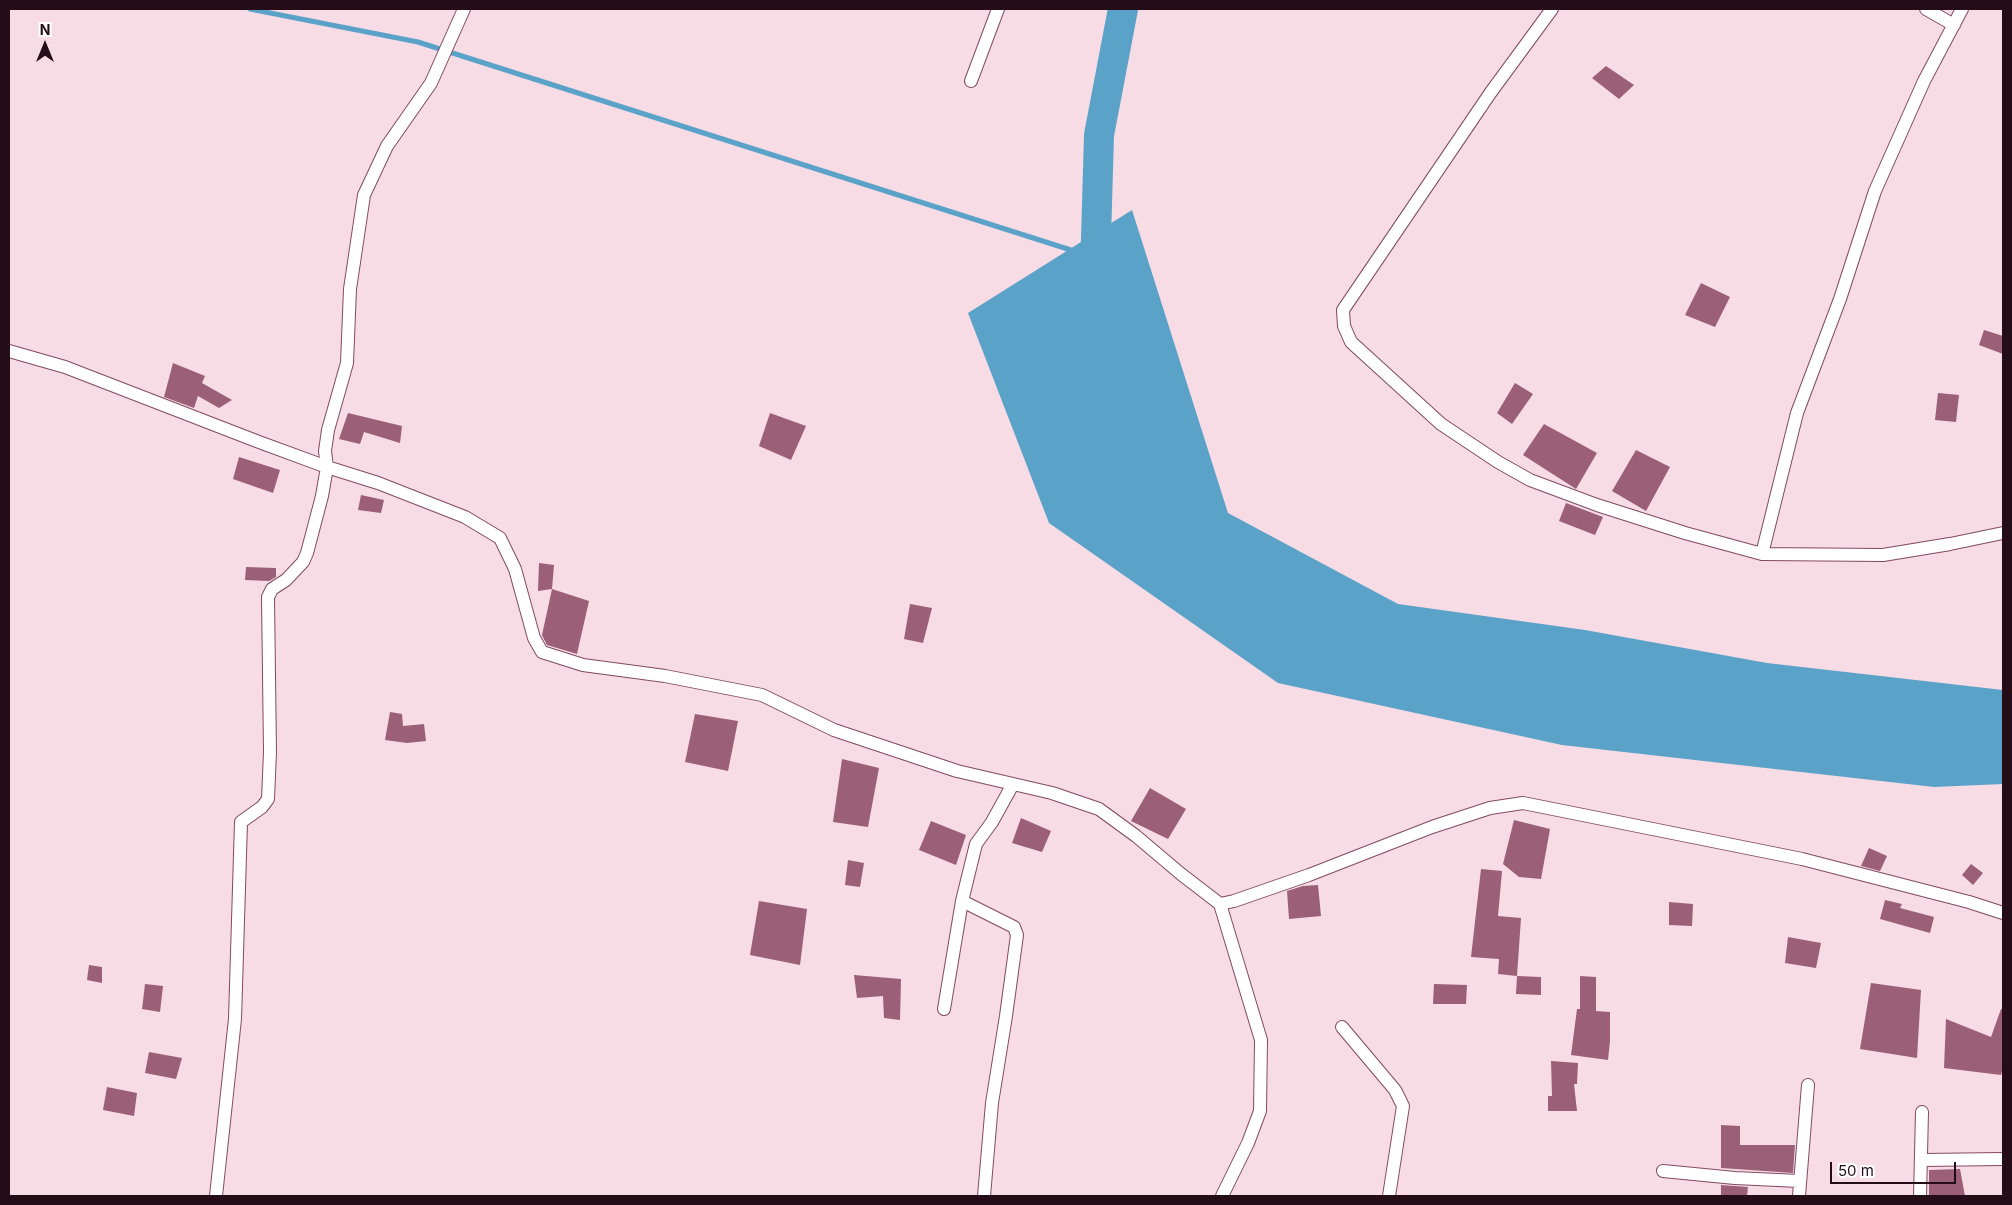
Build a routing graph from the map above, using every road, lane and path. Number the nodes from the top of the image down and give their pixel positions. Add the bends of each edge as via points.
1 (464, 9) edge
2 (998, 9) edge
3 (1552, 9) edge
4 (1926, 9) edge
5 (1962, 9) edge
6 (1954, 25) junction
7 (971, 81) dead end
8 (9, 351) edge
9 (327, 467) junction
10 (2003, 533) edge
11 (1762, 554) junction
12 (1013, 784) junction
13 (962, 901) junction
14 (1220, 904) junction
15 (2003, 913) edge
16 (944, 1009) dead end
17 (1342, 1027) dead end
18 (1808, 1086) dead end
19 (1922, 1112) dead end
20 (1922, 1160) junction
21 (2003, 1160) edge
22 (1663, 1171) dead end
23 (1799, 1181) junction
24 (216, 1196) edge
25 (984, 1196) edge
26 (1222, 1196) edge
27 (1388, 1196) edge
28 (1799, 1196) edge
29 (1920, 1196) edge

1 - 9 street via 430,83 387,146 364,195 350,290 347,363 328,430
2 - 7 street
3 - 11 street via 1491,92 1343,310 1344,326 1352,342 1441,424 1530,480 1597,505
4 - 6 street
5 - 6 street
6 - 11 street via 1924,81 1875,191 1840,299 1797,413
8 - 9 street via 65,367
9 - 12 street via 465,517 500,538 515,569 534,638 542,652 582,665 665,676 762,695 834,730 957,771
9 - 24 street via 303,562 272,589 268,597 268,799 241,822 235,1019
10 - 11 street via 1883,555
12 - 13 street via 976,844
12 - 14 street via 1052,793 1099,810
13 - 16 street
13 - 25 street via 1014,927 1016,935 992,1103
14 - 15 street via 1309,875 1432,827 1481,811 1524,803 1802,859
14 - 26 street via 1261,1040 1260,1111
17 - 27 street via 1395,1090 1403,1106
18 - 23 street
19 - 20 street
20 - 21 street
20 - 29 street
22 - 23 street
23 - 28 street

